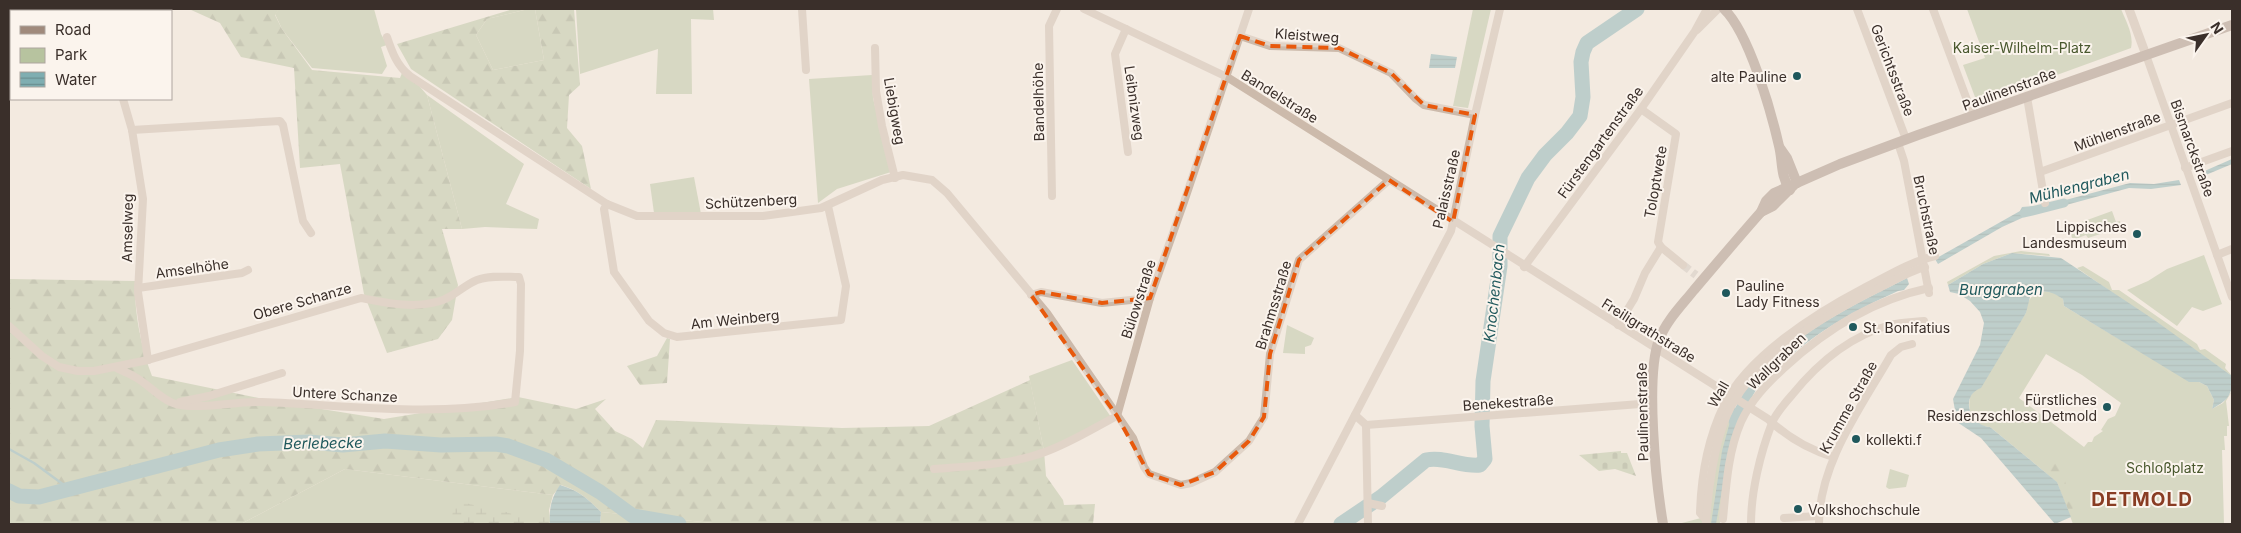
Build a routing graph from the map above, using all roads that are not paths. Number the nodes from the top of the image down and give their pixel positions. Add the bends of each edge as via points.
1 (802, 9) edge
2 (1057, 9) edge
3 (1084, 9) edge
4 (1249, 9) edge
5 (1500, 9) edge
6 (1707, 9) edge
7 (1718, 9) edge
8 (1724, 9) edge
9 (1857, 9) edge
10 (1933, 9) edge
11 (2129, 9) edge
12 (2232, 25) edge
13 (1126, 29) junction
14 (1696, 31) junction
15 (1240, 36) junction
16 (387, 37) dead end
17 (875, 48) dead end
18 (2146, 55) junction
19 (806, 70) dead end
20 (1227, 77) junction
21 (2027, 97) junction
22 (123, 100) edge
23 (2232, 103) edge
24 (1641, 108) junction
25 (1475, 115) junction
26 (1973, 116) junction
27 (2170, 125) junction
28 (132, 130) junction
29 (1902, 141) junction
30 (2232, 151) edge
31 (1128, 152) dead end
32 (2185, 168) junction
33 (2040, 172) junction
34 (895, 178) junction
35 (1390, 180) junction
36 (1791, 187) junction
37 (1052, 196) dead end
38 (2045, 203) dead end
39 (607, 204) junction
40 (828, 206) junction
41 (1453, 222) junction
42 (311, 233) dead end
43 (1661, 247) junction
44 (2232, 249) edge
45 (2217, 255) junction
46 (1935, 256) dead end
47 (1924, 263) junction
48 (1683, 265) tunnel mouth
49 (1524, 267) junction
50 (248, 270) dead end
51 (138, 288) junction
52 (1929, 290) joint
53 (1031, 295) junction
54 (2232, 296) edge
55 (1150, 298) junction
56 (1924, 321) dead end
57 (1618, 325) junction
58 (9, 326) edge
59 (1912, 344) dead end
60 (1656, 350) junction
61 (148, 360) junction
62 (114, 368) junction
63 (282, 373) dead end
64 (1735, 398) junction
65 (515, 402) joint
66 (173, 404) junction
67 (1653, 404) junction
68 (1748, 407) junction
69 (1355, 415) junction
70 (1117, 416) junction
71 (1772, 423) junction
72 (1366, 425) junction
73 (1833, 457) junction
74 (934, 469) dead end
75 (1368, 503) junction
76 (1382, 506) dead end
77 (1784, 518) dead end
78 (1722, 519) dead end
79 (1819, 520) edge
80 (1706, 522) edge
81 (1298, 524) edge
82 (1368, 524) edge
83 (1663, 524) edge
84 (1751, 524) edge

1 - 19 street
2 - 37 street, Bandelhöhe via 1050,26
3 - 13 street, Bandelstraße
4 - 15 street, Bülowstraße
5 - 25 street, Palaisstraße
6 - 14 street, Fürstengartenstraße
7 - 14 street, Fürstengartenstraße
8 - 36 main road via 1740,30 1749,51 1780,148 1780,168
9 - 29 street, Gerichtsstraße
10 - 26 street
11 - 18 street, Bismarckstraße
12 - 18 main road, Paulinenstraße
13 - 20 street, Bandelstraße
13 - 31 street, Leibnizweg via 1116,54
14 - 24 street, Fürstengartenstraße
15 - 20 street, Bülowstraße
15 - 25 street, Kleistweg via 1270,46 1339,48 1391,73 1424,104
16 - 39 street, Schützenberg via 402,70
17 - 34 street, Liebigweg via 876,91
18 - 21 main road, Paulinenstraße
18 - 27 street, Bismarckstraße
20 - 35 street, Bandelstraße
20 - 55 street, Bülowstraße
21 - 26 main road, Paulinenstraße
21 - 33 street
22 - 28 street, Amselweg
23 - 27 street, Mühlenstraße
24 - 43 street, Toloptwete via 1676,134 1658,237
24 - 49 street, Fürstengartenstraße
25 - 41 street, Palaisstraße
26 - 29 main road, Paulinenstraße
27 - 32 street, Bismarckstraße
27 - 33 street, Mühlenstraße
28 - 42 street via 280,121 284,125 304,221
28 - 51 street, Amselweg via 143,199
29 - 36 main road, Paulinenstraße
29 - 47 street, Bruchstraße
30 - 32 street
32 - 45 street, Bismarckstraße
33 - 38 street
34 - 40 street, Schützenberg via 882,180
34 - 53 street, Schützenberg via 903,175 932,180
35 - 41 street, Bandelstraße
35 - 70 street, Brahmsstraße via 1299,260 1270,354 1264,417 1249,441 1215,472 1181,485 1149,474 1133,438
36 - 60 main road, Paulinenstraße via 1774,193 1766,200 1761,212 1699,278 1662,333
39 - 40 street, Schützenberg via 637,216 668,217 763,216
39 - 40 street, Am Weinberg via 604,209 614,272 649,321 664,333 677,337 841,320 846,286
41 - 49 street, Freiligrathstraße
41 - 69 street, Palaisstraße
43 - 48 street
43 - 57 street
44 - 45 street
45 - 54 street, Bismarckstraße
46 - 47 street, Wall
47 - 52 street, Bruchstraße
47 - 64 street, Wall via 1820,316 1782,340 1749,370
49 - 57 street, Freiligrathstraße
50 - 51 street, Amselhöhe
51 - 61 street, Amselweg
52 - 68 street, Wallgraben via 1907,293 1830,330 1764,387
53 - 55 street via 1041,292 1102,303
53 - 70 street, Schützenberg via 1047,313
55 - 70 street, Bülowstraße
56 - 71 street via 1885,327 1829,357 1808,376
57 - 60 street, Freiligrathstraße
58 - 62 street via 59,367 78,371
59 - 73 street, Krumme Straße via 1891,355
60 - 64 street, Freiligrathstraße
60 - 67 main road, Paulinenstraße
61 - 62 street, Obere Schanze
61 - 65 street, Obere Schanze via 361,298 392,305 430,304 450,298 476,280 519,277 520,351
62 - 66 street via 136,377
63 - 66 street, Untere Schanze
64 - 68 street, Freiligrathstraße
64 - 80 street, Wall via 1716,424 1708,454 1700,513
65 - 66 street, Untere Schanze via 443,410 261,402 198,406
67 - 72 street, Benekestraße
67 - 83 main road, Paulinenstraße
68 - 71 street, Freiligrathstraße
68 - 78 street, Wallgraben via 1734,442
69 - 72 street
69 - 81 street, Palaisstraße
70 - 74 street via 1046,452 1012,461
71 - 73 street, Freiligrathstraße via 1819,453
71 - 84 street via 1756,482
72 - 75 street
73 - 79 street, Krumme Straße
75 - 76 street
75 - 82 street
77 - 79 street

